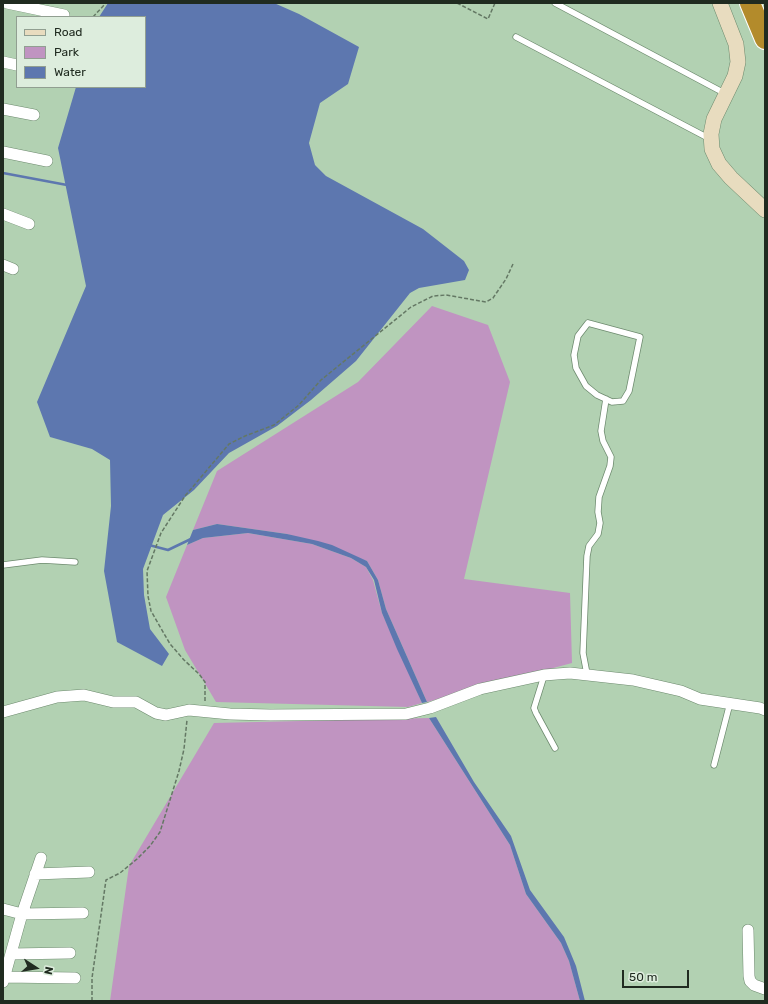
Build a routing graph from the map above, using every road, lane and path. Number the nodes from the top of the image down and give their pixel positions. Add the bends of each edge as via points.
1 (7, 3) edge
2 (106, 3) edge
3 (456, 3) edge
4 (495, 3) edge
5 (555, 3) edge
6 (720, 3) edge
7 (750, 3) edge
8 (64, 15) dead end
9 (94, 16) edge
10 (516, 37) dead end
11 (765, 39) edge
12 (3, 62) edge
13 (16, 65) edge
14 (726, 94) junction
15 (3, 109) edge
16 (34, 114) dead end
17 (712, 140) junction
18 (3, 152) edge
19 (47, 160) dead end
20 (765, 210) edge
21 (3, 214) edge
22 (29, 224) dead end
23 (513, 264) dead end
24 (606, 399) junction
25 (75, 562) dead end
26 (3, 565) edge
27 (587, 674) junction
28 (544, 675) junction
29 (730, 703) junction
30 (209, 709) junction
31 (189, 710) junction
32 (765, 710) edge
33 (3, 712) edge
34 (555, 748) dead end
35 (714, 765) dead end
36 (41, 858) dead end
37 (89, 872) dead end
38 (35, 874) junction
39 (3, 909) edge
40 (83, 913) dead end
41 (22, 914) junction
42 (748, 930) dead end
43 (70, 953) dead end
44 (11, 954) junction
45 (75, 978) dead end
46 (4, 980) edge
47 (765, 989) edge
48 (92, 1001) edge

1 - 8 street
2 - 9 path
3 - 4 path via 488,19
5 - 14 lane
6 - 14 street via 736,44 738,62
7 - 11 highway
10 - 17 lane
12 - 13 street
14 - 17 street via 714,119
15 - 16 street
17 - 20 street via 712,149 719,164
18 - 19 street
21 - 22 street
23 - 30 path via 493,298 486,302 446,295 433,296 411,307 321,380 299,405 274,425 229,444 185,496 161,533 147,571 148,596 151,611 167,638 205,682
24 - 24 lane via 612,402 623,401 629,391 640,337 588,323 578,336 574,355 576,368 586,386
24 - 27 lane via 601,432 611,457 599,497 598,534 589,546 587,556 583,653
25 - 26 lane via 42,560
27 - 28 street
27 - 29 street via 633,680 700,699
28 - 30 street via 480,689 406,714 228,714
28 - 34 lane via 534,708
29 - 32 street
29 - 35 lane
30 - 31 street
31 - 33 street via 166,715 156,713 136,702 113,702 84,695 57,697
31 - 48 path via 179,771 160,832 137,859 120,873 106,880 92,978
36 - 38 street
37 - 38 street
38 - 41 street
39 - 41 street
40 - 41 street
41 - 44 street
42 - 47 street via 750,981
43 - 44 street
44 - 46 street
45 - 46 street

